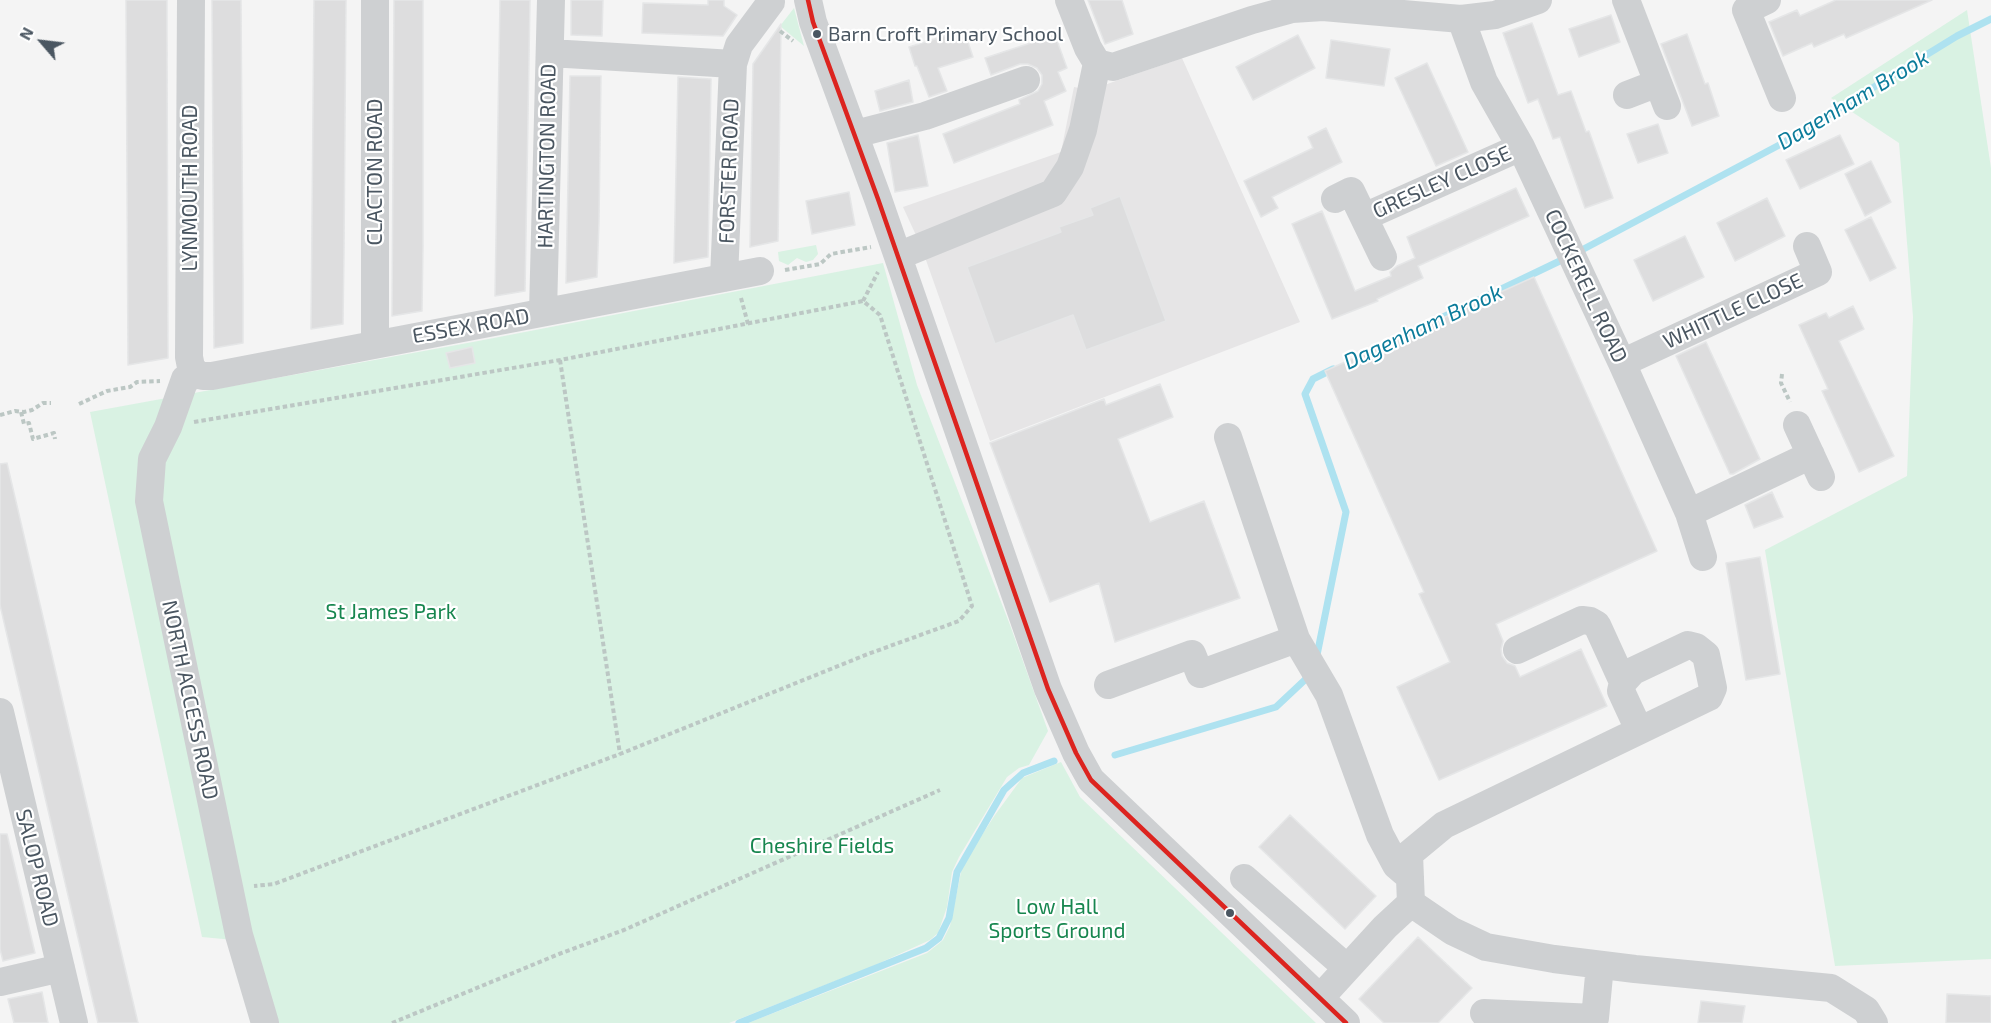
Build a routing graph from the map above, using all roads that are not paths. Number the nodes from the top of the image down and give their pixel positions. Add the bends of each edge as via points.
1 (191, 0) edge
2 (375, 0) edge
3 (551, 0) edge
4 (808, 0) edge
5 (1069, 0) edge
6 (1538, 0) edge
7 (1626, 0) edge
8 (1767, 0) edge
9 (771, 2) dead end
10 (1461, 19) junction
11 (550, 53) junction
12 (1097, 63) junction
13 (733, 64) junction
14 (1026, 80) dead end
15 (1627, 95) dead end
16 (1782, 98) dead end
17 (855, 134) junction
18 (1521, 147) junction
19 (1335, 199) dead end
20 (1364, 217) junction
21 (1807, 246) dead end
22 (1383, 257) dead end
23 (890, 259) junction
24 (760, 270) road end
25 (724, 278) junction
26 (543, 312) junction
27 (375, 343) junction
28 (1622, 363) junction
29 (191, 376) junction
30 (1797, 425) dead end
31 (1228, 437) dead end
32 (1689, 513) junction
33 (1703, 557) dead end
34 (1296, 639) junction
35 (1517, 650) dead end
36 (1623, 682) junction
37 (1108, 685) dead end
38 (0, 712) edge
39 (1639, 730) junction
40 (9, 790) edge
41 (1244, 878) dead end
42 (1411, 890) junction
43 (1600, 965) junction
44 (1347, 968) junction
45 (61, 969) junction
46 (0, 982) edge
47 (1320, 998) junction
48 (1484, 1013) dead end
49 (74, 1023) edge
50 (264, 1023) edge
51 (1346, 1023) edge
52 (1874, 1023) edge

1 - 29 street, LYNMOUTH ROAD
2 - 27 street, CLACTON ROAD
3 - 11 street, HARTINGTON ROAD
4 - 17 street
5 - 12 street
6 - 10 street via 1495,15
7 - 15 street via 1663,94
8 - 16 street via 1746,10
9 - 13 street, FORSTER ROAD via 739,45
10 - 12 street via 1323,7 1292,9 1113,67
10 - 18 street, COCKERELL ROAD via 1484,82
11 - 13 street
11 - 26 street, HARTINGTON ROAD
12 - 23 street via 1083,130 1070,167 1053,193
13 - 25 street, FORSTER ROAD
14 - 17 street via 925,116
17 - 23 street
18 - 20 street, GRESLEY CLOSE
18 - 28 street, COCKERELL ROAD
19 - 20 street, GRESLEY CLOSE via 1352,191
20 - 22 street, GRESLEY CLOSE
21 - 28 street, WHITTLE CLOSE via 1818,272
23 - 47 street via 961,436 1048,689 1091,780
24 - 25 street, ESSEX ROAD
25 - 26 street, ESSEX ROAD
26 - 27 street, ESSEX ROAD
27 - 29 street, ESSEX ROAD via 212,376
28 - 32 street, COCKERELL ROAD
29 - 50 street, NORTH ACCESS ROAD via 152,459 149,501 239,935
30 - 32 street via 1816,466
31 - 34 street
32 - 33 street, COCKERELL ROAD
34 - 37 street via 1200,675 1192,654
34 - 42 street via 1333,705 1380,835
35 - 36 street via 1582,620 1590,621 1597,625
36 - 39 street via 1621,691
36 - 39 street via 1633,671 1688,645 1706,655 1713,688 1709,698
38 - 40 street, SALOP ROAD
39 - 42 street via 1444,825 1409,854
40 - 45 street, SALOP ROAD
41 - 44 street
42 - 43 street via 1452,931 1486,947
42 - 44 street via 1385,927
43 - 48 street via 1595,1018
43 - 52 street via 1831,988 1866,1010
44 - 47 street
45 - 46 street
45 - 49 street, SALOP ROAD
47 - 51 street

